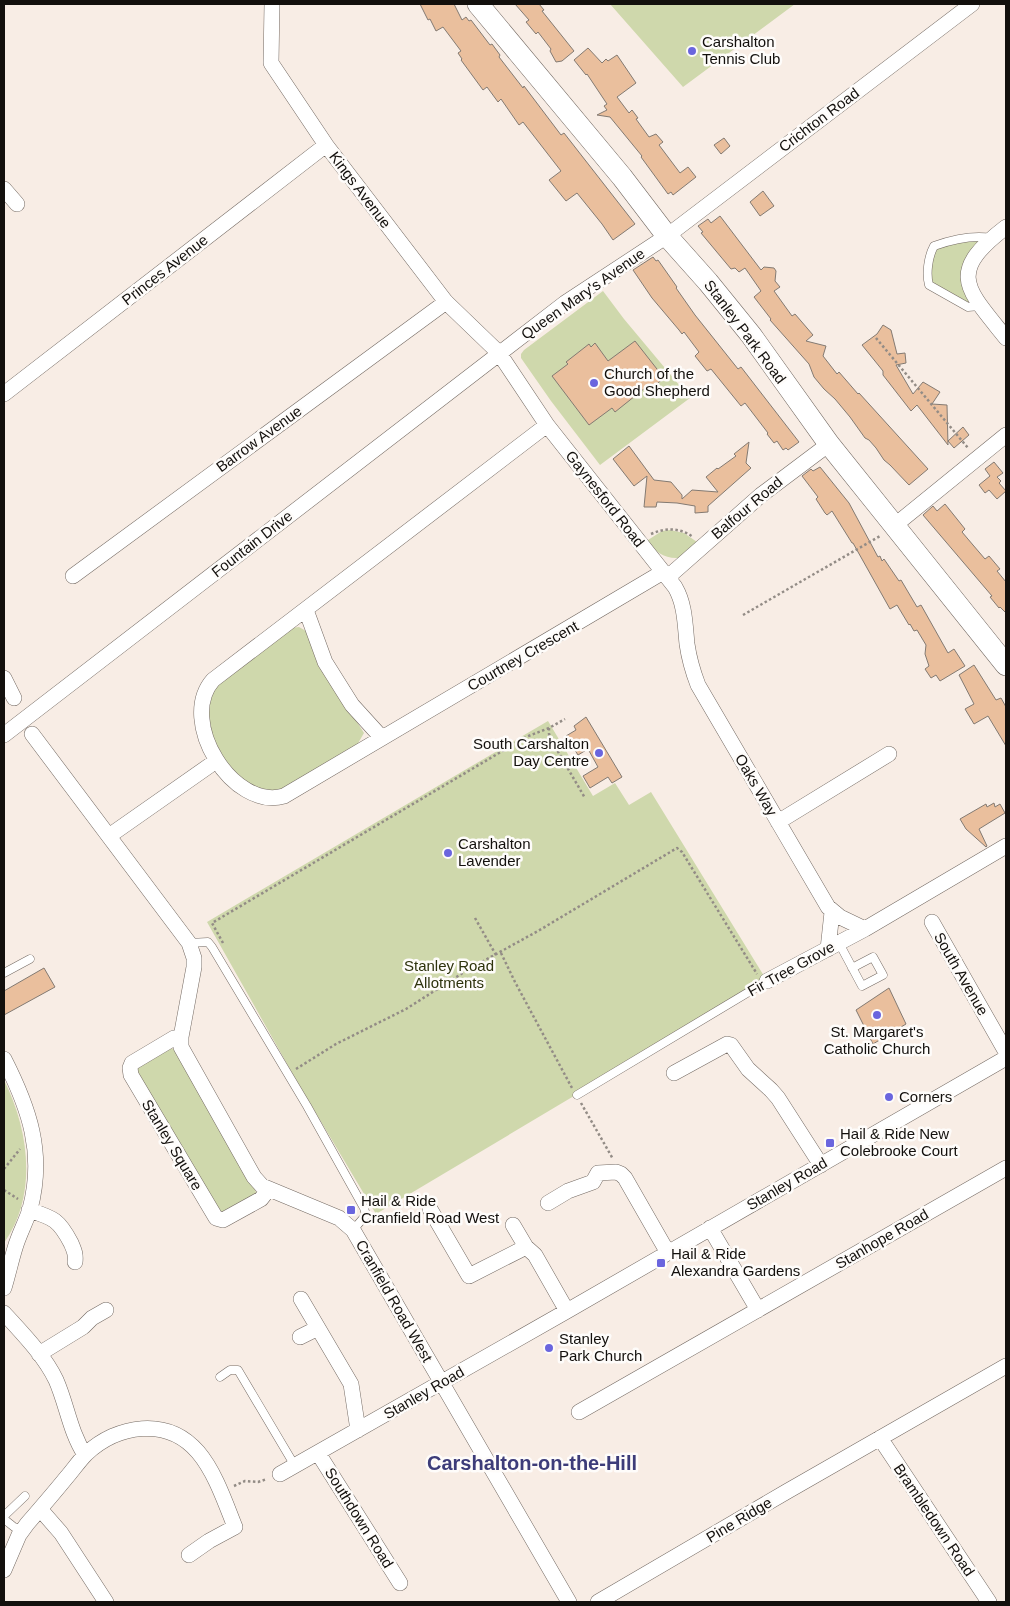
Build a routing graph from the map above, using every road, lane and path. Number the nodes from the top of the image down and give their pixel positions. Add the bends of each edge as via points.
1 (272, 4) edge
2 (478, 4) edge
3 (972, 4) edge
4 (326, 145) junction
5 (4, 189) edge
6 (17, 204) dead end
7 (1006, 228) edge
8 (667, 236) junction
9 (992, 238) junction
10 (446, 302) junction
11 (980, 306) junction
12 (876, 338) dead end
13 (1006, 338) edge
14 (499, 352) junction
15 (4, 394) edge
16 (547, 426) junction
17 (1006, 435) edge
18 (829, 444) junction
19 (976, 459) junction
20 (894, 526) junction
21 (639, 542) junction
22 (702, 546) junction
23 (666, 575) junction
24 (73, 576) dead end
25 (306, 610) junction
26 (743, 615) dead end
27 (689, 654) joint
28 (1006, 665) edge
29 (4, 678) edge
30 (14, 698) dead end
31 (565, 719) dead end
32 (549, 728) junction
33 (32, 734) dead end
34 (4, 735) edge
35 (382, 738) junction
36 (889, 754) dead end
37 (216, 761) junction
38 (585, 798) dead end
39 (778, 822) junction
40 (109, 836) junction
41 (1006, 846) edge
42 (832, 912) junction
43 (475, 918) dead end
44 (932, 922) dead end
45 (864, 929) junction
46 (224, 945) dead end
47 (190, 946) junction
48 (833, 946) junction
49 (501, 953) junction
50 (496, 955) junction
51 (30, 959) dead end
52 (852, 968) dead end
53 (4, 973) edge
54 (764, 983) junction
55 (181, 1037) junction
56 (1006, 1052) edge
57 (1006, 1058) edge
58 (6, 1068) edge
59 (294, 1070) dead end
60 (674, 1072) dead end
61 (576, 1095) junction
62 (33, 1137) junction
63 (821, 1165) junction
64 (1006, 1168) edge
65 (4, 1169) edge
66 (621, 1174) junction
67 (268, 1190) junction
68 (548, 1203) dead end
69 (430, 1209) dead end
70 (29, 1210) junction
71 (513, 1225) dead end
72 (349, 1226) junction
73 (710, 1228) junction
74 (526, 1247) junction
75 (9, 1251) edge
76 (668, 1253) junction
77 (75, 1262) dead end
78 (4, 1288) edge
79 (301, 1298) dead end
80 (106, 1310) dead end
81 (758, 1310) junction
82 (567, 1311) junction
83 (4, 1314) edge
84 (318, 1328) junction
85 (300, 1337) dead end
86 (39, 1354) junction
87 (1006, 1366) edge
88 (220, 1377) dead end
89 (441, 1382) junction
90 (579, 1412) dead end
91 (358, 1430) junction
92 (880, 1438) junction
93 (318, 1453) junction
94 (85, 1455) junction
95 (295, 1466) junction
96 (280, 1474) joint
97 (220, 1492) junction
98 (24, 1496) dead end
99 (40, 1509) junction
100 (4, 1518) edge
101 (23, 1530) junction
102 (189, 1555) dead end
103 (4, 1570) edge
104 (400, 1583) dead end
105 (106, 1602) edge
106 (569, 1602) edge
107 (598, 1602) edge
108 (989, 1602) edge

1 - 4 street, Kings Avenue via 271,63
2 - 8 street, Stanley Park Road
3 - 8 street, Crichton Road
4 - 10 street, Kings Avenue
4 - 15 street, Princes Avenue
5 - 6 street
7 - 9 street
8 - 14 street, Queen Mary's Avenue via 565,303
8 - 18 street, Stanley Park Road via 750,335
9 - 11 street via 974,257 968,269 968,283
9 - 11 lane via 979,236 941,244 934,246 930,253 929,285 968,307
10 - 14 street, Kings Avenue
10 - 24 street, Barrow Avenue
11 - 13 street
12 - 19 path
14 - 16 street, Gaynesford Road
14 - 34 street, Fountain Drive
16 - 21 street, Gaynesford Road
16 - 25 street, Courtney Crescent
17 - 19 street
18 - 20 street, Stanley Park Road
18 - 22 street, Balfour Road via 761,495
19 - 20 street
20 - 26 path
20 - 28 street, Stanley Park Road
21 - 22 path via 656,532 675,529 687,532
21 - 23 street, Gaynesford Road
22 - 23 street, Balfour Road
23 - 27 street, Gaynesford Road via 682,602
23 - 35 street, Courtney Crescent
25 - 35 street via 324,662 352,705
25 - 37 street, Courtney Crescent via 208,686 202,701 202,718 207,742
27 - 39 street, Oaks Way via 698,685
29 - 30 street
31 - 32 path
32 - 38 path via 552,743
32 - 46 path via 526,737 212,923
33 - 40 street
35 - 37 street, Courtney Crescent via 275,799 251,792 228,775
36 - 39 street
37 - 40 street
39 - 42 street, Oaks Way
40 - 47 street
41 - 45 street, Fir Tree Grove
42 - 45 street, Oaks Way
42 - 48 street
43 - 50 path
44 - 56 street, South Avenue
45 - 48 street, Fir Tree Grove
47 - 55 street via 194,967
47 - 72 lane via 208,942 212,947 307,1106 364,1208 366,1215
48 - 52 lane
48 - 54 street, Fir Tree Grove
49 - 50 path
49 - 54 path via 677,848
49 - 61 path
50 - 59 path
51 - 53 lane
54 - 61 lane, Fir Tree Grove
55 - 67 street via 183,1052 254,1177
55 - 67 street, Stanley Square via 132,1063 131,1075 216,1218 224,1220 262,1199
57 - 63 street, Stanley Road
58 - 62 street via 26,1107
60 - 63 street via 731,1045 748,1070 778,1098
61 - 66 path
62 - 65 path
62 - 70 street via 36,1166
63 - 73 street, Stanley Road
64 - 81 street, Stanhope Road
66 - 68 street via 598,1174 593,1182
66 - 76 street
67 - 72 street
69 - 74 street via 470,1276
70 - 75 street
70 - 77 street via 47,1216 61,1226 75,1252
71 - 74 street
72 - 89 street, Cranfield Road West
73 - 76 street, Stanley Road
73 - 81 street
74 - 82 street via 535,1255
75 - 78 street
76 - 82 street, Stanley Road
79 - 84 street
80 - 86 street
81 - 90 street, Stanhope Road
82 - 89 street, Stanley Road
83 - 86 street
84 - 85 street
84 - 91 street via 351,1384
86 - 94 street via 55,1378 74,1435
87 - 92 street, Pine Ridge
88 - 95 lane via 230,1370 238,1370
89 - 91 street, Stanley Road
89 - 106 street, Cranfield Road West
91 - 93 street, Stanley Road
92 - 107 street, Pine Ridge
92 - 108 street, Brambledown Road
93 - 95 street, Stanley Road
93 - 104 street, Southdown Road
94 - 97 street via 118,1433 137,1428 164,1430 198,1452
94 - 99 street
95 - 96 street, Stanley Road
96 - 97 path via 258,1482 246,1481
97 - 102 street via 235,1527
98 - 100 lane
99 - 101 street
99 - 105 street via 61,1533
100 - 101 lane
101 - 103 street

